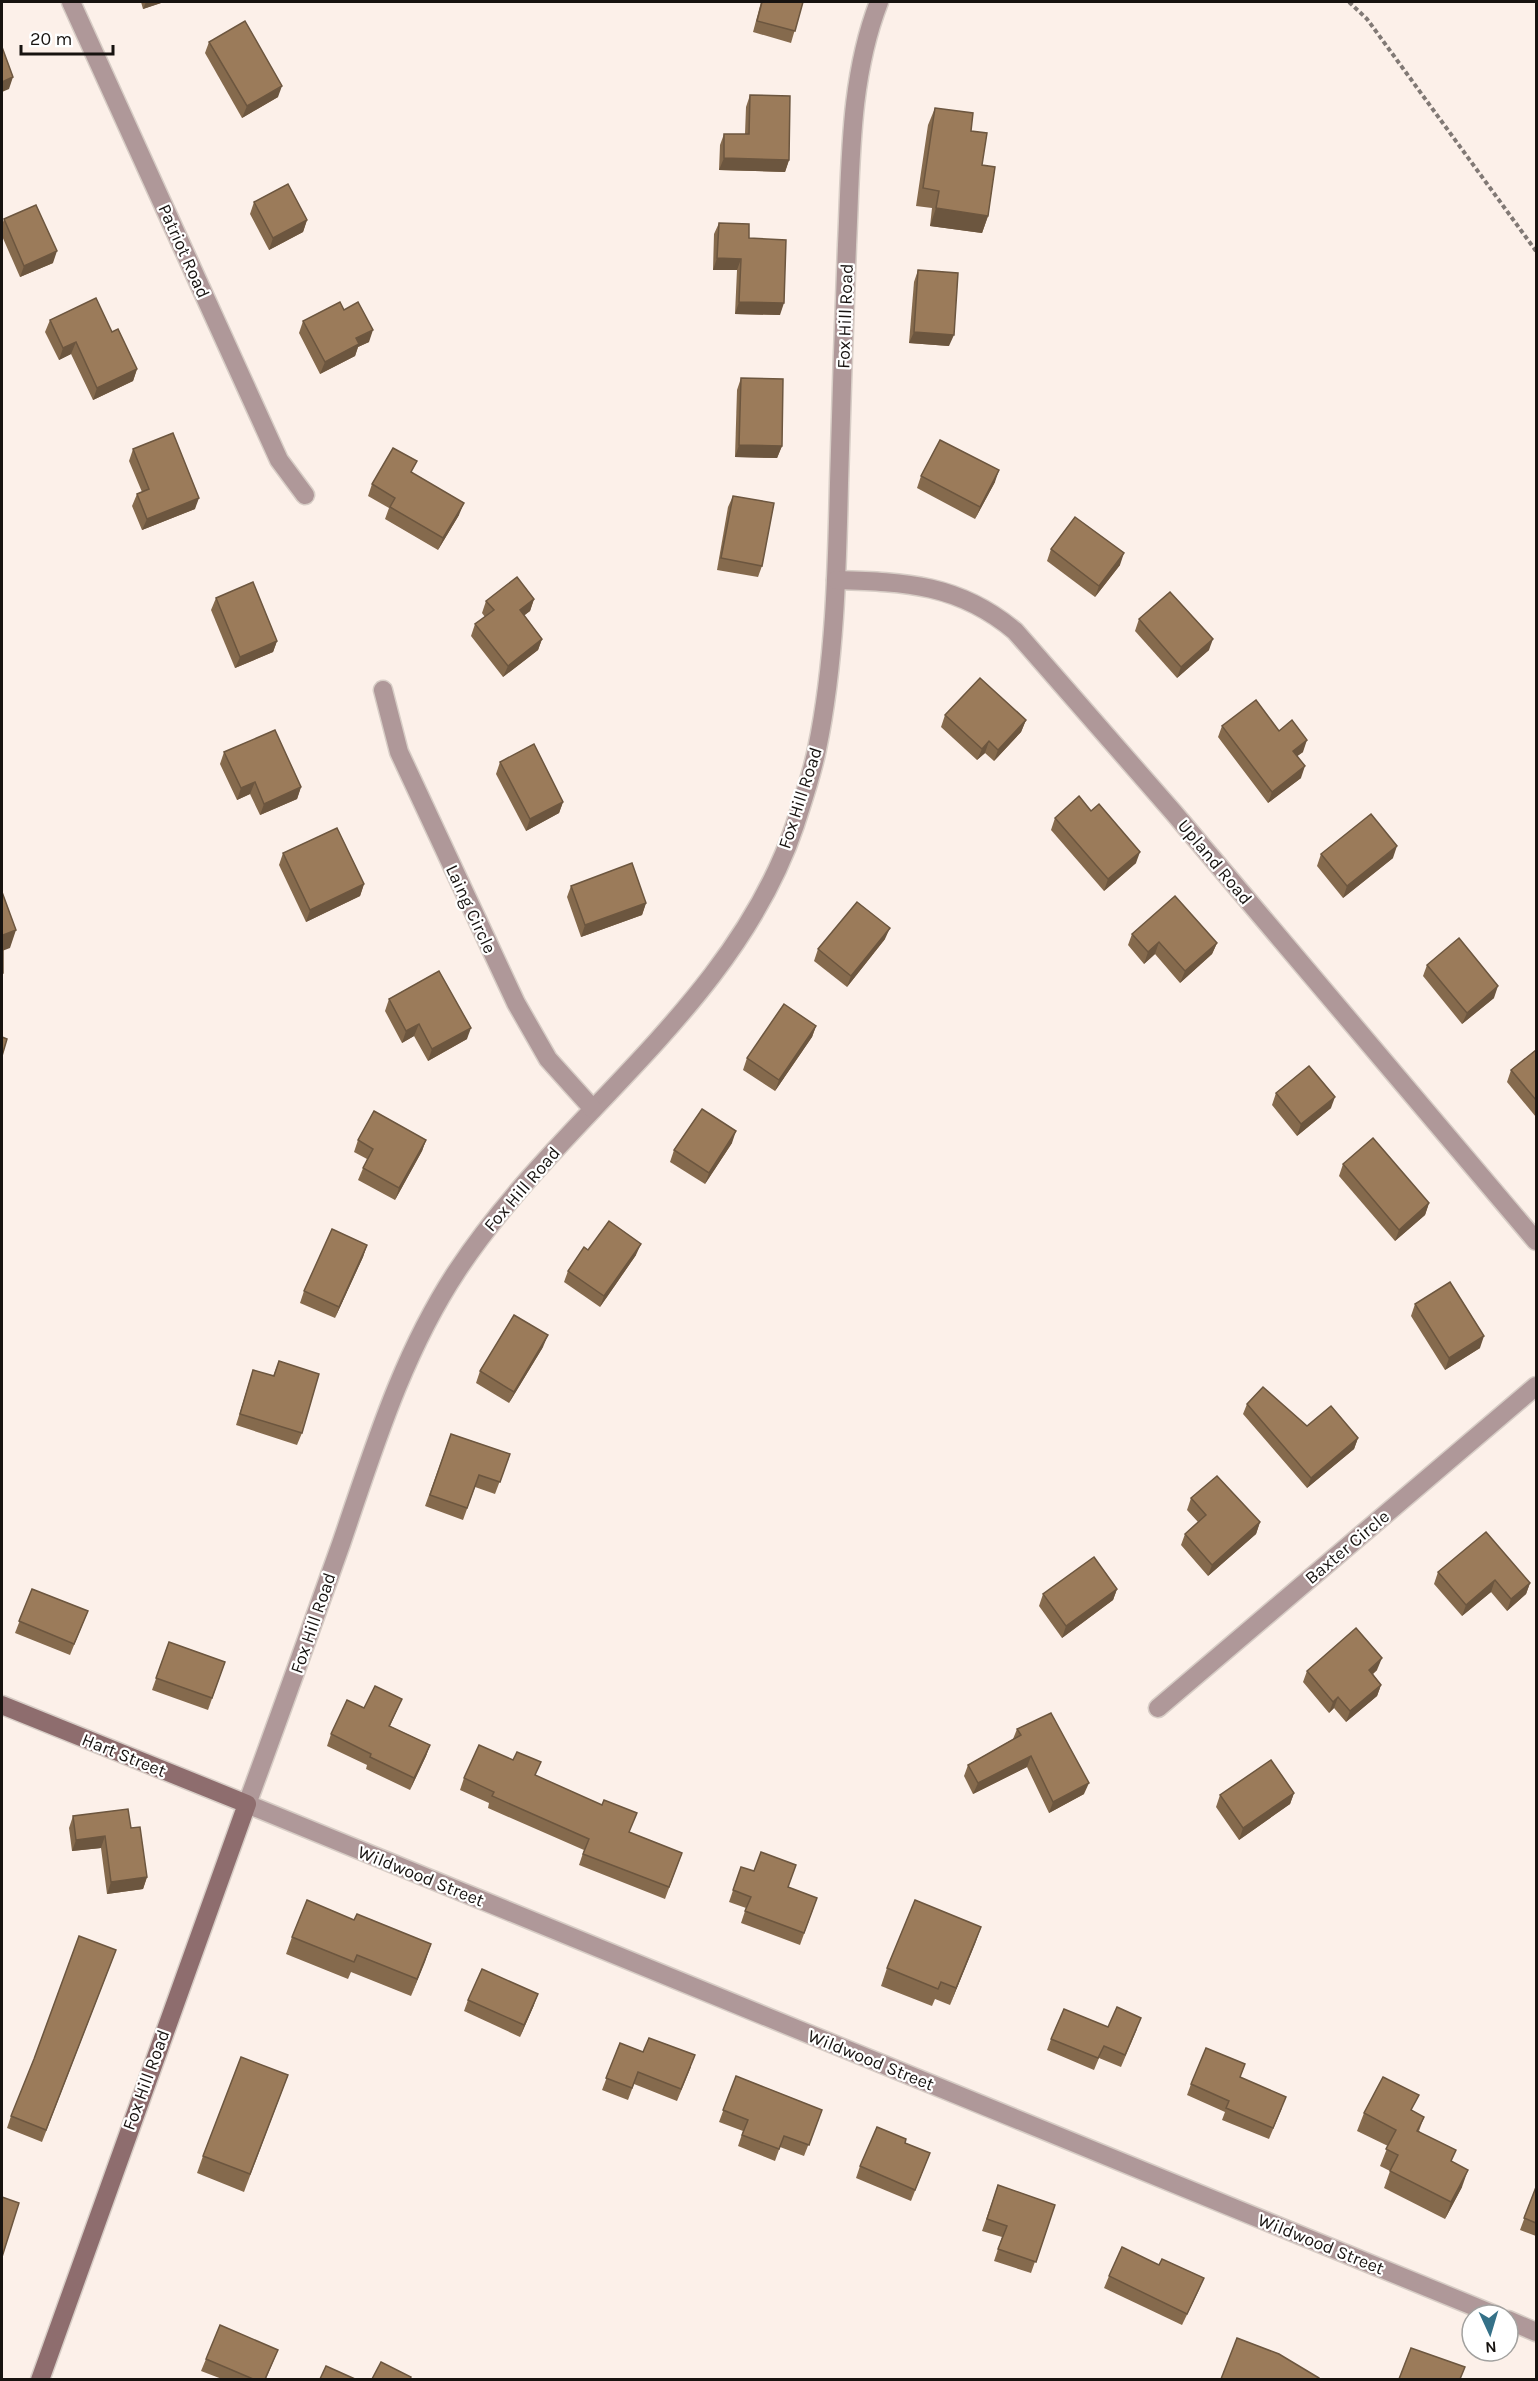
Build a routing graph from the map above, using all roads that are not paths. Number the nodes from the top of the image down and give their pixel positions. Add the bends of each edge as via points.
1 (71, 2) edge
2 (879, 2) edge
3 (305, 495) dead end
4 (836, 580) junction
5 (383, 690) dead end
6 (593, 1109) junction
7 (1536, 1241) edge
8 (1536, 1386) edge
9 (2, 1705) edge
10 (1158, 1708) dead end
11 (247, 1804) junction
12 (1466, 2303) edge
13 (1520, 2325) edge
14 (1536, 2332) edge
15 (39, 2379) edge

1 - 3 street, Patriot Road via 279,460
2 - 4 street, Fox Hill Road via 861,54 854,110
4 - 6 street, Fox Hill Road via 818,747 794,830 780,861 766,891 715,972
4 - 7 street, Upland Road via 935,589 976,603 1015,631
5 - 6 street, Laing Circle via 399,752 516,1003 548,1059
6 - 11 street, Fox Hill Road via 477,1242 433,1310 386,1413
8 - 10 street, Baxter Circle
9 - 11 street, Hart Street
11 - 12 street, Wildwood Street
11 - 15 street, Fox Hill Road
13 - 14 street

